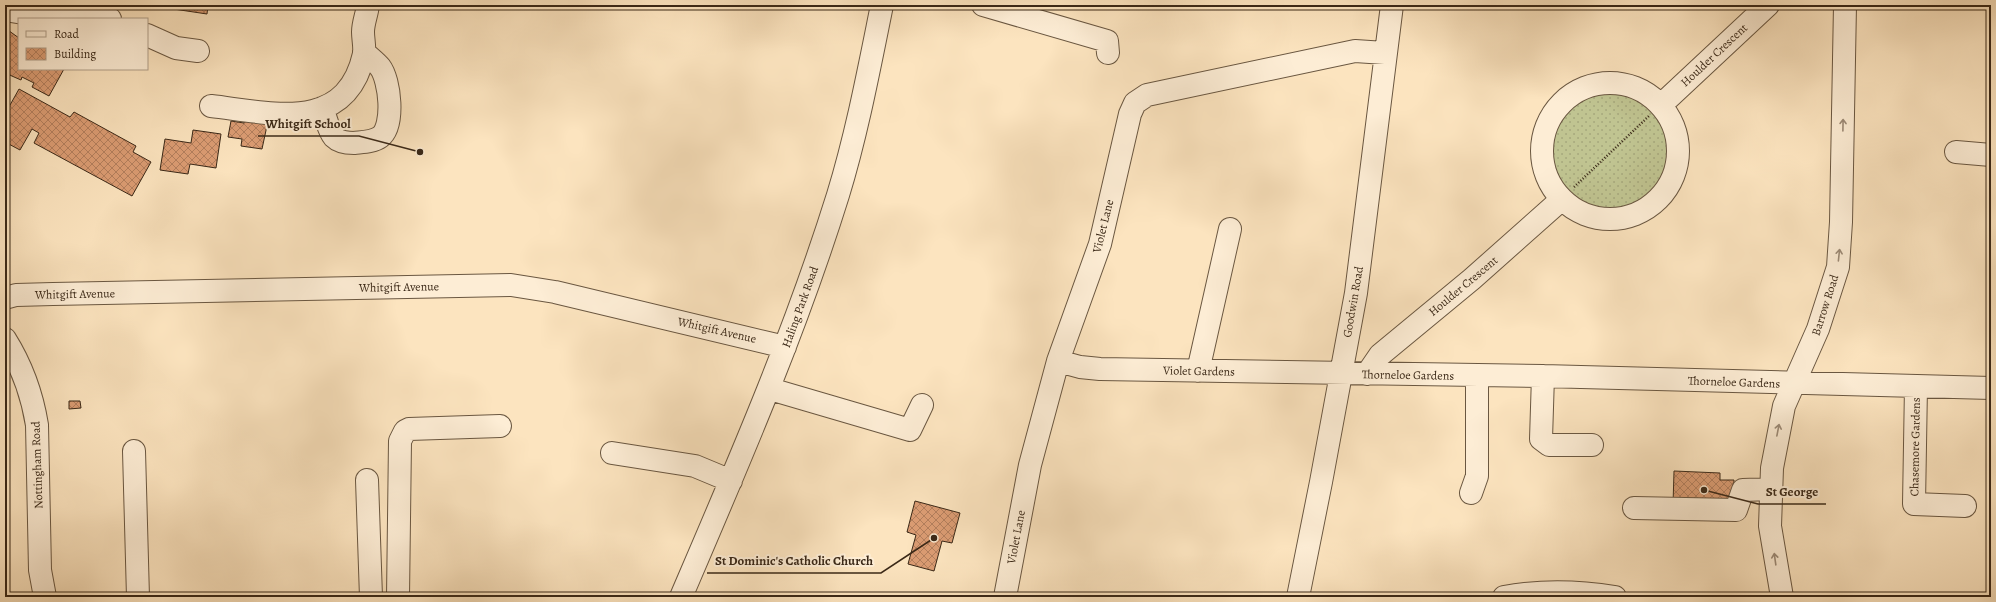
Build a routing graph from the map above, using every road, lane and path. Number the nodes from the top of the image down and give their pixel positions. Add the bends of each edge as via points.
1 (368, 5) edge
2 (882, 5) edge
3 (983, 5) edge
4 (1392, 5) edge
5 (1768, 5) edge
6 (1845, 5) edge
7 (5, 10) edge
8 (53, 18) edge
9 (65, 18) edge
10 (106, 18) edge
11 (148, 35) edge
12 (198, 51) dead end
13 (364, 52) junction
14 (1108, 53) dead end
15 (1385, 53) junction
16 (1661, 105) junction
17 (211, 106) dead end
18 (322, 108) junction
19 (1956, 152) dead end
20 (1991, 154) edge
21 (1562, 199) junction
22 (1230, 229) dead end
23 (5, 298) edge
24 (5, 339) edge
25 (785, 347) junction
26 (1058, 360) junction
27 (1198, 371) junction
28 (1340, 374) junction
29 (1367, 374) junction
30 (1477, 376) junction
31 (1543, 376) junction
32 (1793, 384) junction
33 (1916, 386) junction
34 (1991, 388) edge
35 (770, 389) junction
36 (922, 405) dead end
37 (500, 426) dead end
38 (1592, 445) dead end
39 (134, 451) dead end
40 (612, 453) dead end
41 (367, 480) dead end
42 (731, 481) junction
43 (1771, 489) junction
44 (1471, 493) dead end
45 (1965, 506) dead end
46 (1634, 508) dead end
47 (45, 597) edge
48 (138, 597) edge
49 (371, 597) edge
50 (398, 597) edge
51 (681, 597) edge
52 (1005, 597) edge
53 (1298, 597) edge
54 (1504, 597) edge
55 (1615, 597) edge
56 (1782, 597) edge

1 - 13 street via 363,30
2 - 25 street, Haling Park Road via 859,119 847,163
3 - 14 street via 1107,41
4 - 15 street, Goodwin Road
5 - 16 street, Houlder Crescent
32 -> 6 street, Barrow Road via 1818,329 1838,262 1842,222
7 - 8 street
9 - 10 street via 88,14
11 - 12 street via 176,48
13 - 18 street via 355,79 346,94
13 - 18 street via 380,67 386,78 389,93 386,131 380,137 365,142 347,143 338,140 333,136
15 - 26 street, Violet Lane via 1355,51 1147,95 1135,103 1126,127 1100,244
15 - 28 street, Goodwin Road via 1356,293
16 - 21 path
16 - 21 street via 1674,125 1679,148 1676,171 1665,192 1648,208 1627,217 1604,219 1581,213
16 - 21 street via 1644,92 1624,84 1602,83 1581,89 1563,101 1550,118 1543,139 1542,161 1549,182
17 - 18 street via 287,114 312,112
19 - 20 street
21 - 29 street, Houlder Crescent via 1472,279 1380,355
22 - 27 street
23 - 25 street, Whitgift Avenue via 16,295 52,294 511,285 555,292
24 - 47 street, Nottingham Road via 28,384 37,425 40,570
25 - 35 street, Haling Park Road
26 - 27 street, Violet Gardens via 1080,367 1100,369
26 - 52 street, Violet Lane via 1030,465
27 - 28 street, Violet Gardens
28 - 29 street, Thorneloe Gardens
28 - 53 street, Goodwin Road via 1322,482
29 - 30 street, Thorneloe Gardens
30 - 31 street, Thorneloe Gardens
30 - 44 street via 1477,476
31 - 32 street, Thorneloe Gardens
31 - 38 street via 1541,439 1549,445
32 - 33 street, Thorneloe Gardens
43 -> 32 street, Barrow Road via 1778,432 1784,406
33 - 34 street, Thorneloe Gardens
33 - 45 street, Chasemore Gardens via 1914,504
35 - 36 street via 910,430
35 - 42 street, Haling Park Road
37 - 50 street via 404,431 400,441
39 - 48 street
40 - 42 street via 695,466
41 - 49 street
42 - 51 street, Haling Park Road
43 - 46 street via 1743,490 1736,510
56 -> 43 street, Barrow Road via 1771,536
54 - 55 street via 1556,592

